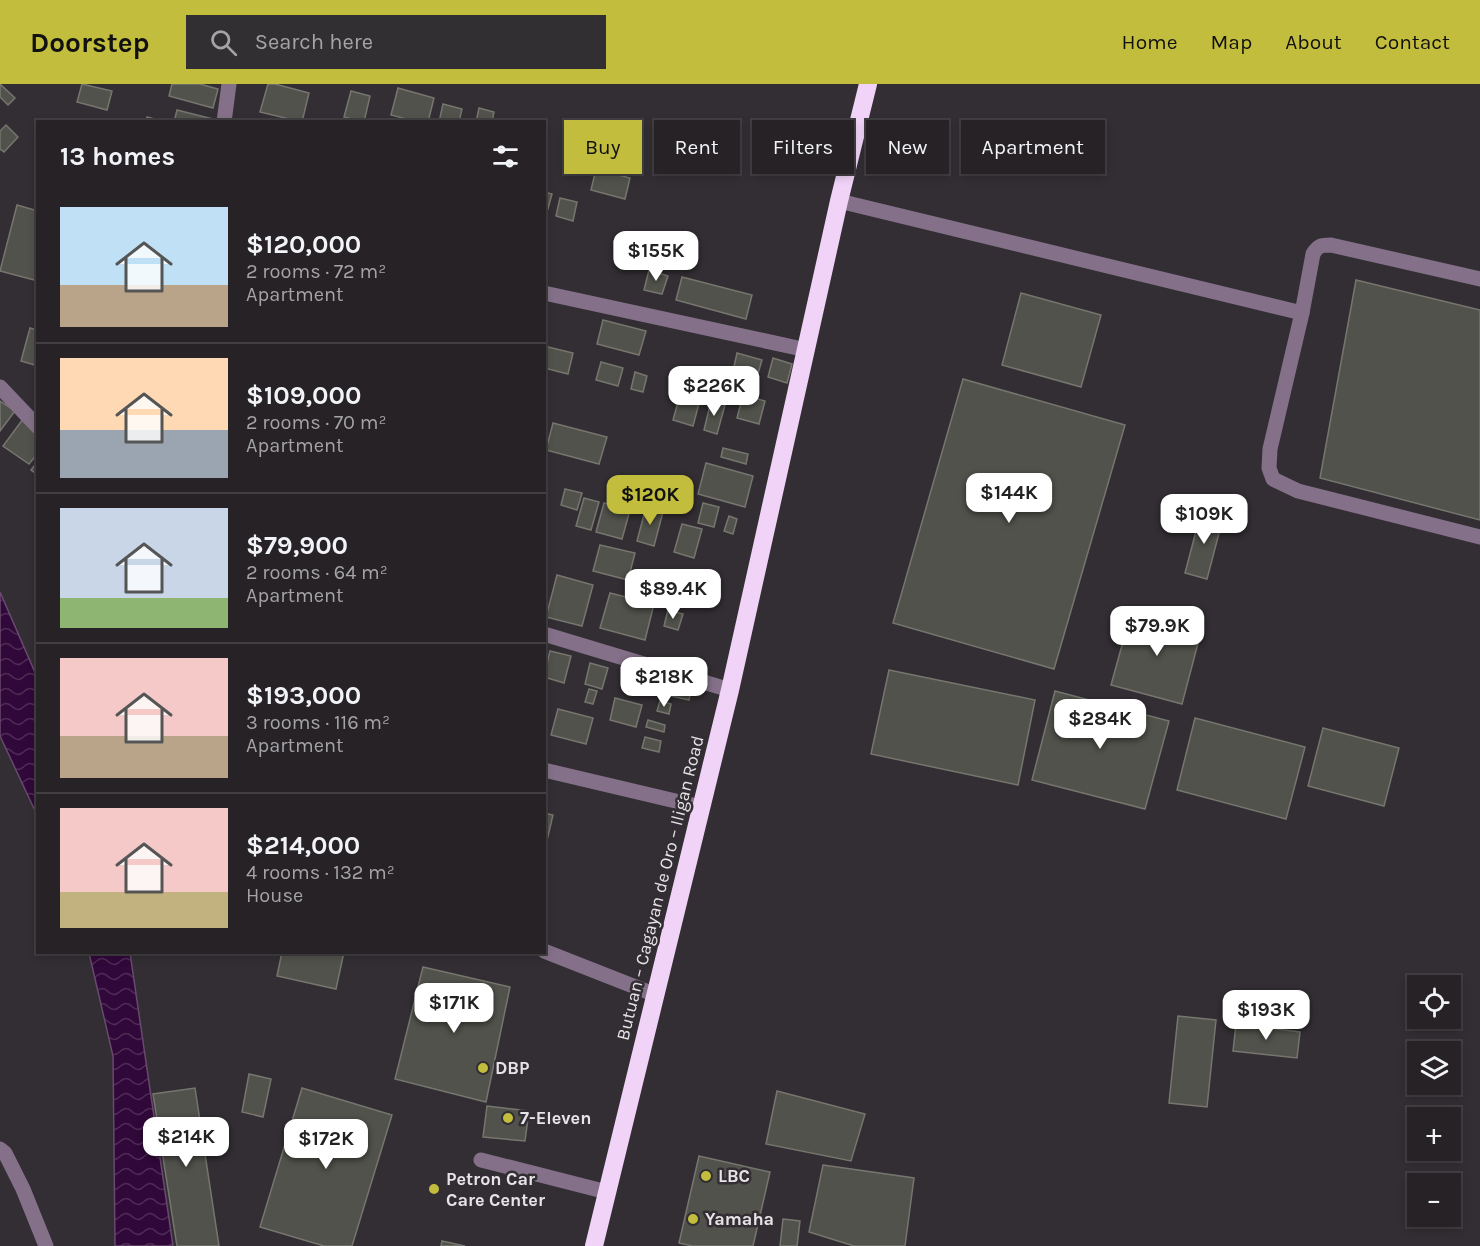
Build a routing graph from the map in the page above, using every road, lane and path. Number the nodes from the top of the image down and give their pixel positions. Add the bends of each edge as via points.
1 (229, 84) edge
2 (868, 84) edge
3 (224, 120) edge
4 (839, 201) junction
5 (1480, 279) edge
6 (546, 293) edge
7 (1302, 313) junction
8 (807, 350) junction
9 (0, 387) edge
10 (36, 425) edge
11 (1480, 537) edge
12 (546, 635) edge
13 (730, 690) junction
14 (546, 770) edge
15 (701, 807) junction
16 (546, 952) edge
17 (656, 995) junction
18 (0, 1149) edge
19 (481, 1160) dead end
20 (607, 1192) junction
21 (46, 1246) edge
22 (594, 1246) edge

1 - 3 street
2 - 4 highway, Butuan – Cagayan de Oro – Iligan Road
4 - 7 street
4 - 8 highway, Butuan – Cagayan de Oro – Iligan Road
5 - 7 street via 1321,245 1313,254
6 - 8 street
7 - 11 street via 1270,449 1269,468 1274,479 1298,491
8 - 13 highway, Butuan – Cagayan de Oro – Iligan Road
9 - 10 street
12 - 13 street
13 - 15 highway, Butuan – Cagayan de Oro – Iligan Road
14 - 15 street
15 - 17 highway, Butuan – Cagayan de Oro – Iligan Road
16 - 17 street
17 - 20 highway, Butuan – Cagayan de Oro – Iligan Road
18 - 21 street via 23,1189
19 - 20 street
20 - 22 highway, Butuan – Cagayan de Oro – Iligan Road

